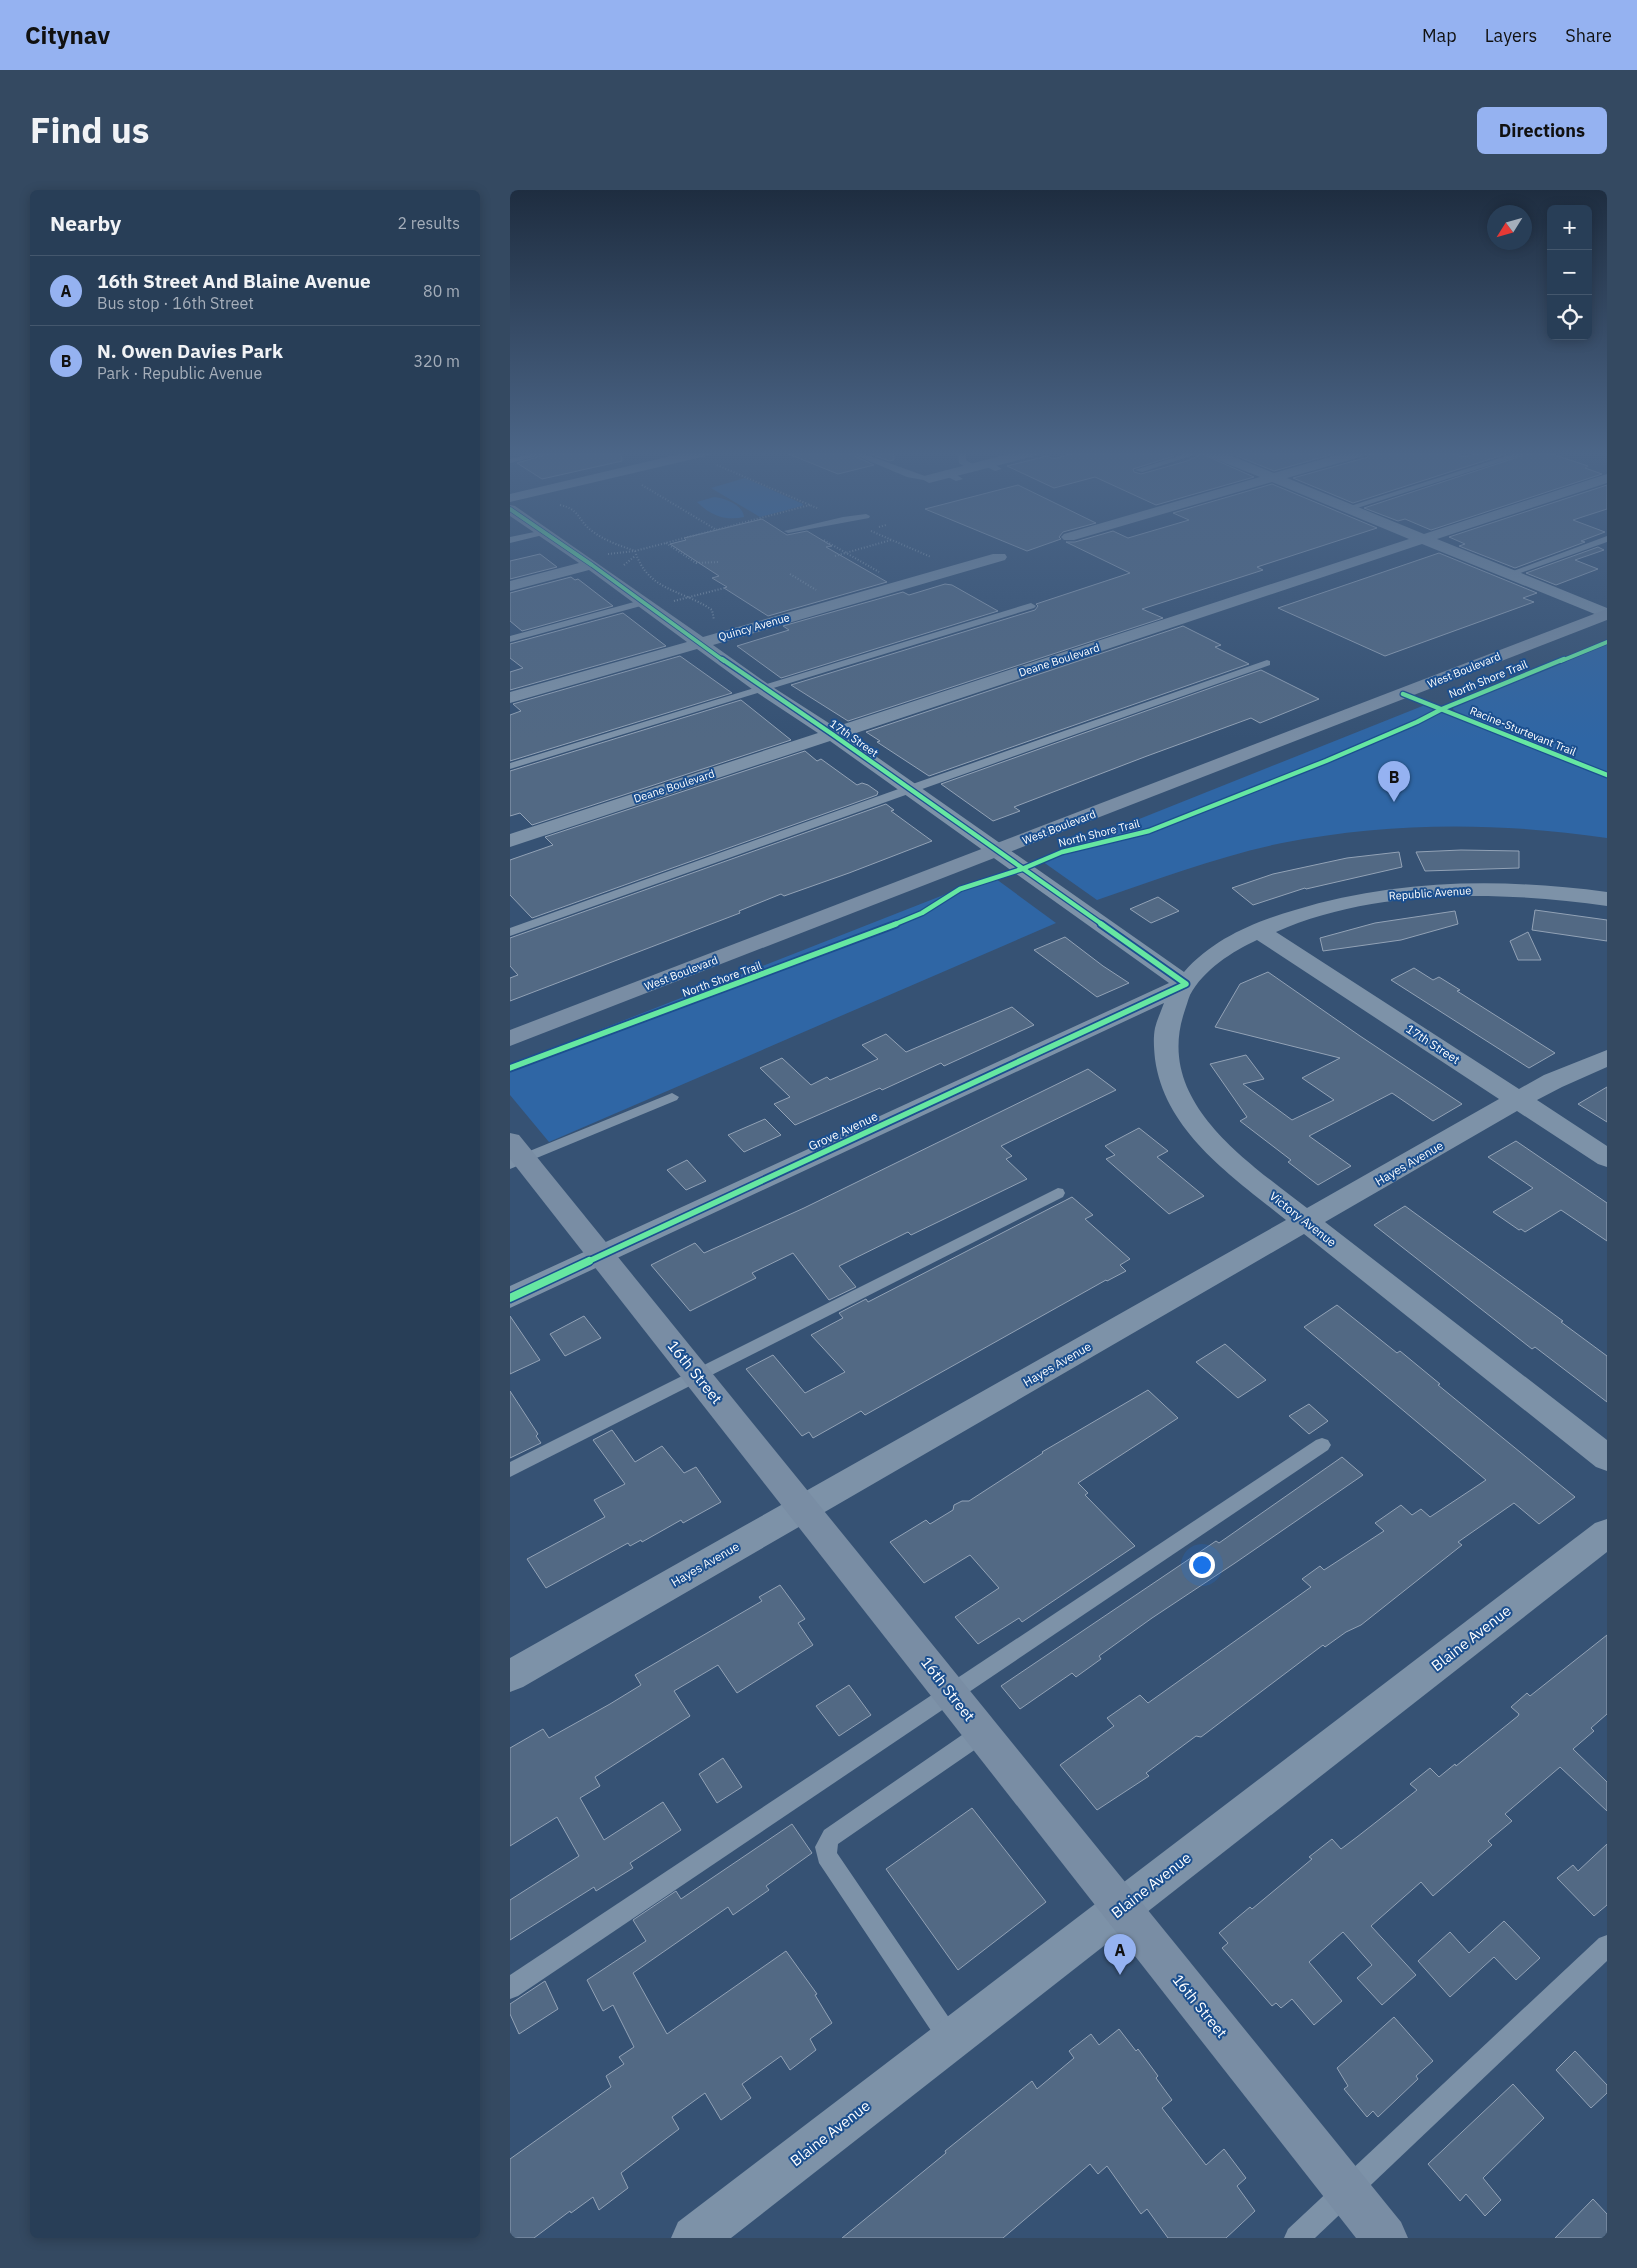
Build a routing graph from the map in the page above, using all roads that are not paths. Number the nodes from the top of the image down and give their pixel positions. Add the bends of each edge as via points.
1 (575, 548) edge
2 (1397, 548) edge
3 (1444, 548) edge
4 (1583, 548) edge
5 (999, 557) dead end
6 (599, 560) junction
7 (1509, 574) junction
8 (510, 586) edge
9 (645, 602) junction
10 (1031, 606) dead end
11 (1607, 614) edge
12 (510, 639) edge
13 (701, 642) junction
14 (1267, 663) dead end
15 (762, 688) junction
16 (510, 698) edge
17 (832, 734) junction
18 (510, 766) edge
19 (908, 788) junction
20 (510, 841) edge
21 (996, 851) junction
22 (1607, 900) edge
23 (1258, 930) junction
24 (510, 932) edge
25 (1186, 984) junction
26 (510, 1039) edge
27 (1607, 1058) edge
28 (672, 1097) dead end
29 (1519, 1100) junction
30 (515, 1154) edge
31 (1607, 1158) edge
32 (1058, 1193) dead end
33 (1306, 1222) junction
34 (602, 1255) junction
35 (510, 1298) edge
36 (698, 1375) junction
37 (1322, 1445) dead end
38 (1607, 1458) edge
39 (510, 1470) edge
40 (804, 1508) junction
41 (1607, 1532) edge
42 (510, 1676) edge
43 (952, 1694) junction
44 (982, 1732) junction
45 (1122, 1908) junction
46 (1607, 1946) edge
47 (510, 1988) edge
48 (951, 2040) junction
49 (1347, 2191) junction
50 (694, 2238) edge
51 (1297, 2238) edge
52 (1385, 2238) edge

1 - 6 street, 17th Street
2 - 17 street, Deane Boulevard
3 - 7 street
4 - 7 lane
5 - 13 street, Quincy Avenue
6 - 8 street
6 - 9 street, 17th Street
7 - 11 street
9 - 12 lane
9 - 13 street, 17th Street
10 - 15 lane
11 - 21 street, West Boulevard
13 - 15 street, 17th Street
13 - 16 street, Quincy Avenue
14 - 19 lane
15 - 17 street, 17th Street
15 - 18 lane
17 - 19 street, 17th Street
17 - 20 street, Deane Boulevard
19 - 21 street, 17th Street
19 - 24 lane
21 - 25 street, 17th Street
21 - 26 street, West Boulevard
22 - 23 street, Republic Avenue via 1516,890 1446,890 1347,903
23 - 25 street, Victory Avenue via 1226,947
23 - 29 street, 17th Street
25 - 33 street, Victory Avenue via 1172,1011 1166,1040 1169,1070 1180,1102 1216,1149
25 - 34 street, Grove Avenue
27 - 29 street, Hayes Avenue via 1553,1080
28 - 30 lane
29 - 31 street, 17th Street
29 - 33 street, Hayes Avenue
30 - 34 street, 16th Street
32 - 36 lane
33 - 38 street, Victory Avenue
33 - 40 street, Hayes Avenue
34 - 35 street, Grove Avenue
34 - 36 street, 16th Street
36 - 39 lane
36 - 40 street, 16th Street
37 - 43 lane
40 - 42 street, Hayes Avenue
40 - 43 street, 16th Street
41 - 45 street, Blaine Avenue
43 - 44 street, 16th Street
43 - 47 lane
44 - 45 street, 16th Street
44 - 48 lane via 831,1837 826,1847 827,1856
45 - 48 street, Blaine Avenue
45 - 49 street, 16th Street
46 - 49 lane
48 - 50 street, Blaine Avenue
49 - 51 lane
49 - 52 street, 16th Street

